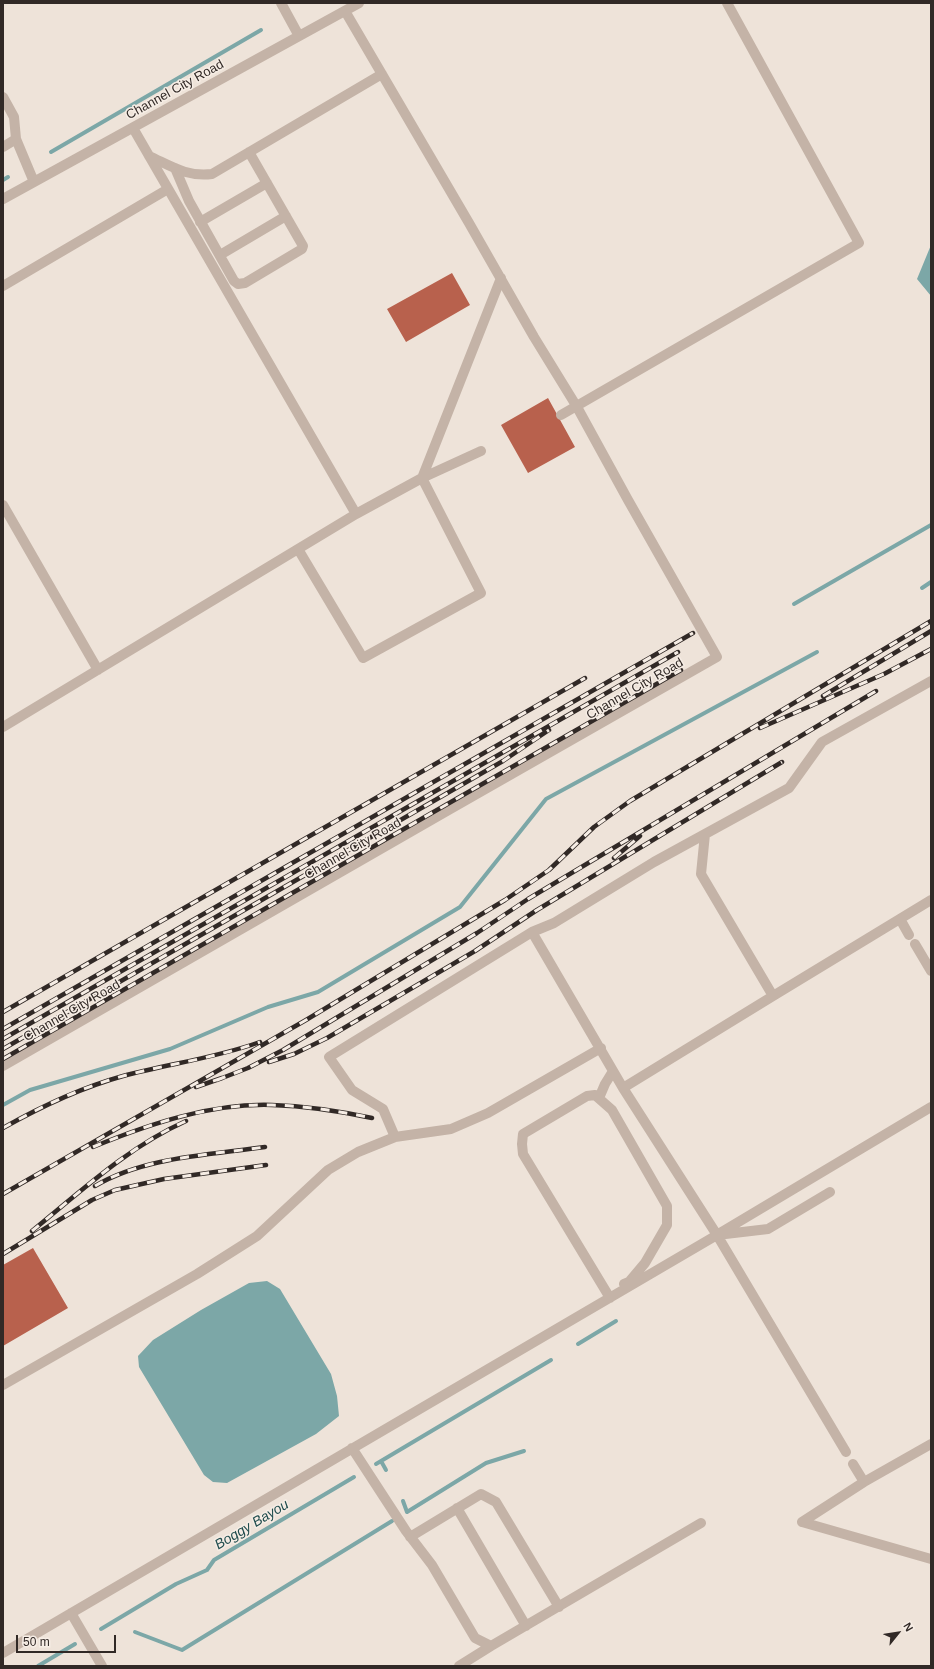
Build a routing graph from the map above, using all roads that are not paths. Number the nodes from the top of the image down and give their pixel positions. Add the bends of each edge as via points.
1 (281, 3) edge
2 (358, 3) edge
3 (727, 3) edge
4 (345, 11) junction
5 (299, 36) junction
6 (382, 74) junction
7 (3, 97) edge
8 (133, 128) junction
9 (16, 139) junction
10 (3, 147) edge
11 (249, 152) junction
12 (149, 156) junction
13 (175, 168) junction
14 (34, 182) junction
15 (267, 183) junction
16 (168, 189) junction
17 (3, 199) edge
18 (286, 216) junction
19 (200, 222) junction
20 (220, 255) junction
21 (501, 278) junction
22 (3, 286) edge
23 (577, 407) junction
24 (561, 415) dead end
25 (481, 452) dead end
26 (422, 478) junction
27 (3, 504) edge
28 (356, 514) junction
29 (298, 549) junction
30 (98, 670) junction
31 (931, 681) edge
32 (3, 728) edge
33 (705, 834) junction
34 (931, 900) edge
35 (900, 919) junction
36 (532, 932) junction
37 (909, 935) dead end
38 (915, 944) dead end
39 (931, 971) edge
40 (773, 996) junction
41 (601, 1048) junction
42 (3, 1066) edge
43 (613, 1070) junction
44 (623, 1088) junction
45 (599, 1098) junction
46 (931, 1107) edge
47 (395, 1137) junction
48 (830, 1192) dead end
49 (717, 1235) junction
50 (609, 1295) junction
51 (3, 1385) edge
52 (931, 1444) edge
53 (352, 1448) junction
54 (846, 1452) dead end
55 (853, 1464) dead end
56 (864, 1482) junction
57 (457, 1508) junction
58 (702, 1523) dead end
59 (410, 1537) junction
60 (931, 1559) edge
61 (559, 1607) junction
62 (71, 1613) junction
63 (526, 1626) junction
64 (491, 1646) junction
65 (3, 1653) edge
66 (102, 1666) edge
67 (459, 1666) edge

1 - 5 lane
2 - 4 lane, Channel City Road
3 - 23 lane via 859,243
4 - 5 lane, Channel City Road
4 - 6 lane
5 - 8 lane, Channel City Road
6 - 11 lane
6 - 21 lane
7 - 9 lane via 14,117
8 - 12 lane
8 - 14 lane, Channel City Road
9 - 10 lane
9 - 14 lane
11 - 13 lane via 212,174 193,175
11 - 15 lane
12 - 13 lane
12 - 16 lane
13 - 19 lane
14 - 17 lane, Channel City Road
15 - 18 lane
15 - 19 lane
16 - 22 lane
16 - 28 lane
18 - 20 lane
18 - 20 lane via 302,243 302,249 245,283 238,284 234,281
19 - 20 lane
21 - 23 lane
21 - 26 lane
23 - 24 lane
23 - 42 lane, Channel City Road via 717,657
25 - 26 lane
26 - 28 lane
26 - 29 lane via 481,592 363,658
27 - 30 lane
28 - 29 lane
29 - 30 lane
30 - 32 lane
31 - 33 lane via 822,742 790,788
33 - 36 lane via 654,862 554,924
33 - 40 lane via 701,874
34 - 35 lane
35 - 37 lane
35 - 40 lane
36 - 41 lane
36 - 47 lane via 330,1057 352,1090 383,1109
38 - 39 lane
40 - 44 lane
41 - 43 lane
41 - 47 lane via 488,1114 451,1129
43 - 44 lane
43 - 45 lane
44 - 49 lane
45 - 50 lane via 612,1110 667,1206 668,1225 645,1263 629,1282
45 - 50 lane via 595,1095 587,1096 536,1126 523,1134 522,1144 523,1154
46 - 49 lane
47 - 51 lane via 358,1152 328,1170 257,1236 197,1274
48 - 49 lane via 768,1229
49 - 50 lane
49 - 54 lane
50 - 53 lane
52 - 56 lane
53 - 59 lane
53 - 62 lane
55 - 56 lane
56 - 60 lane via 802,1522
57 - 59 lane
57 - 61 lane via 481,1494 496,1502
57 - 63 lane
58 - 61 lane
59 - 64 lane via 432,1565 475,1638
61 - 63 lane
62 - 65 lane
62 - 66 lane
63 - 64 lane
64 - 67 lane

